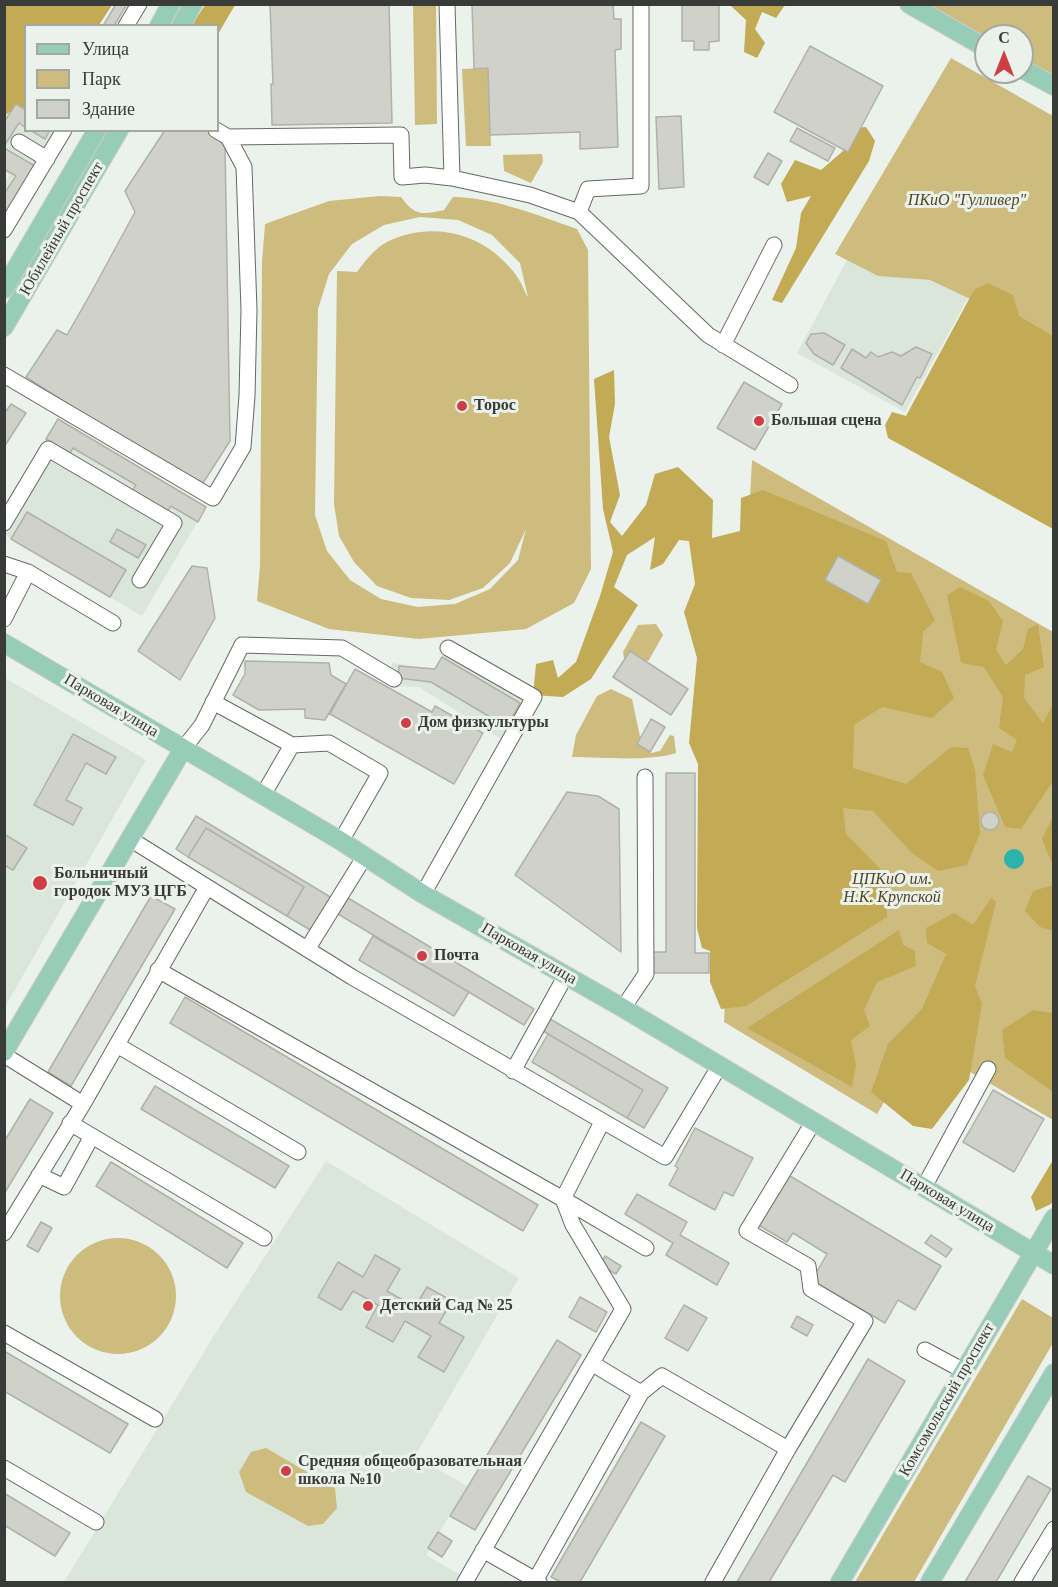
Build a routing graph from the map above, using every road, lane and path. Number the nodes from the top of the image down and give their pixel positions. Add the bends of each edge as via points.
1 (139, 4) edge
2 (171, 4) edge
3 (193, 4) edge
4 (447, 4) edge
5 (641, 4) edge
6 (909, 4) edge
7 (127, 24) edge
8 (160, 24) edge
9 (182, 24) edge
10 (974, 41) edge
11 (1034, 76) edge
12 (1053, 86) edge
13 (63, 132) edge
14 (96, 132) edge
15 (118, 132) edge
16 (222, 134) edge
17 (19, 142) dead end
18 (47, 159) junction
19 (452, 178) junction
20 (579, 212) junction
21 (4, 230) edge
22 (774, 245) dead end
23 (4, 289) edge
24 (4, 327) edge
25 (723, 345) junction
26 (4, 375) edge
27 (790, 385) dead end
28 (4, 523) edge
29 (4, 564) edge
30 (28, 572) junction
31 (140, 580) dead end
32 (4, 619) edge
33 (113, 623) dead end
34 (4, 643) edge
35 (448, 648) dead end
36 (394, 679) dead end
37 (213, 702) junction
38 (292, 745) junction
39 (183, 749) junction
40 (645, 777) dead end
41 (263, 795) junction
42 (130, 839) junction
43 (341, 841) junction
44 (364, 856) junction
45 (207, 887) junction
46 (423, 894) junction
47 (308, 948) junction
48 (158, 970) junction
49 (566, 975) junction
50 (623, 1008) junction
51 (117, 1046) junction
52 (4, 1053) edge
53 (720, 1065) junction
54 (988, 1069) dead end
55 (513, 1071) junction
56 (83, 1104) junction
57 (814, 1121) junction
58 (602, 1122) junction
59 (70, 1123) junction
60 (92, 1136) junction
61 (298, 1152) dead end
62 (39, 1174) junction
63 (924, 1187) junction
64 (563, 1199) junction
65 (1053, 1218) edge
66 (4, 1233) edge
67 (264, 1238) dead end
68 (646, 1248) dead end
69 (1033, 1252) junction
70 (1053, 1265) edge
71 (4, 1333) edge
72 (925, 1350) dead end
73 (593, 1364) junction
74 (964, 1371) junction
75 (1053, 1373) edge
76 (641, 1393) junction
77 (155, 1419) dead end
78 (788, 1449) junction
79 (4, 1468) edge
80 (96, 1522) dead end
81 (1053, 1529) edge
82 (483, 1550) junction
83 (465, 1582) edge
84 (537, 1582) edge
85 (713, 1582) edge
86 (840, 1582) edge
87 (930, 1582) edge
88 (1022, 1582) edge

1 - 7 street
2 - 8 main road
3 - 9 main road
4 - 19 street
5 - 20 street via 641,186 588,189
6 - 10 main road
11 - 12 main road
13 - 18 street
14 - 23 main road, Юбилейный проспект
15 - 24 main road, Юбилейный проспект
16 - 19 street via 401,135 402,177
16 - 26 street via 244,167 249,310 247,396 243,447 213,498
17 - 18 street
18 - 21 street
19 - 20 street via 530,195
20 - 25 street via 708,336
22 - 25 street
25 - 27 street
28 - 31 street via 48,449 174,523
29 - 30 street
30 - 32 street
30 - 33 street
34 - 39 main road, Парковая улица
35 - 46 street via 534,697
36 - 37 street via 342,648 242,645
37 - 38 street
37 - 39 street via 202,725
38 - 41 street
38 - 43 street via 329,743 380,773
39 - 41 main road, Парковая улица
39 - 42 main road
40 - 50 street via 646,974
41 - 43 main road, Парковая улица
42 - 45 street
42 - 52 main road
43 - 44 main road, Парковая улица
44 - 46 main road, Парковая улица
44 - 47 street
45 - 47 street
45 - 48 street
46 - 49 main road, Парковая улица
47 - 55 street
48 - 51 street
48 - 64 street
49 - 50 main road, Парковая улица
49 - 55 street
50 - 53 main road, Парковая улица
51 - 56 street
51 - 61 street
52 - 56 street
53 - 57 main road, Парковая улица
53 - 58 street via 665,1157
54 - 63 street
55 - 58 street
56 - 59 street
57 - 63 main road, Парковая улица
57 - 78 street via 747,1231 808,1266 811,1289 865,1321
58 - 64 street
59 - 60 street
59 - 62 street
60 - 62 street via 64,1187
60 - 67 street
62 - 66 street
63 - 69 main road, Парковая улица
64 - 68 street
64 - 73 street via 573,1225 623,1309
65 - 69 main road, Комсомольский проспект
69 - 70 main road, Парковая улица
69 - 74 main road, Комсомольский проспект
71 - 77 street
72 - 74 street
73 - 76 street
73 - 82 street
74 - 86 main road, Комсомольский проспект
75 - 87 main road
76 - 78 street via 662,1376
76 - 84 street
78 - 85 street
79 - 80 street
81 - 88 street
82 - 83 street
82 - 84 street

